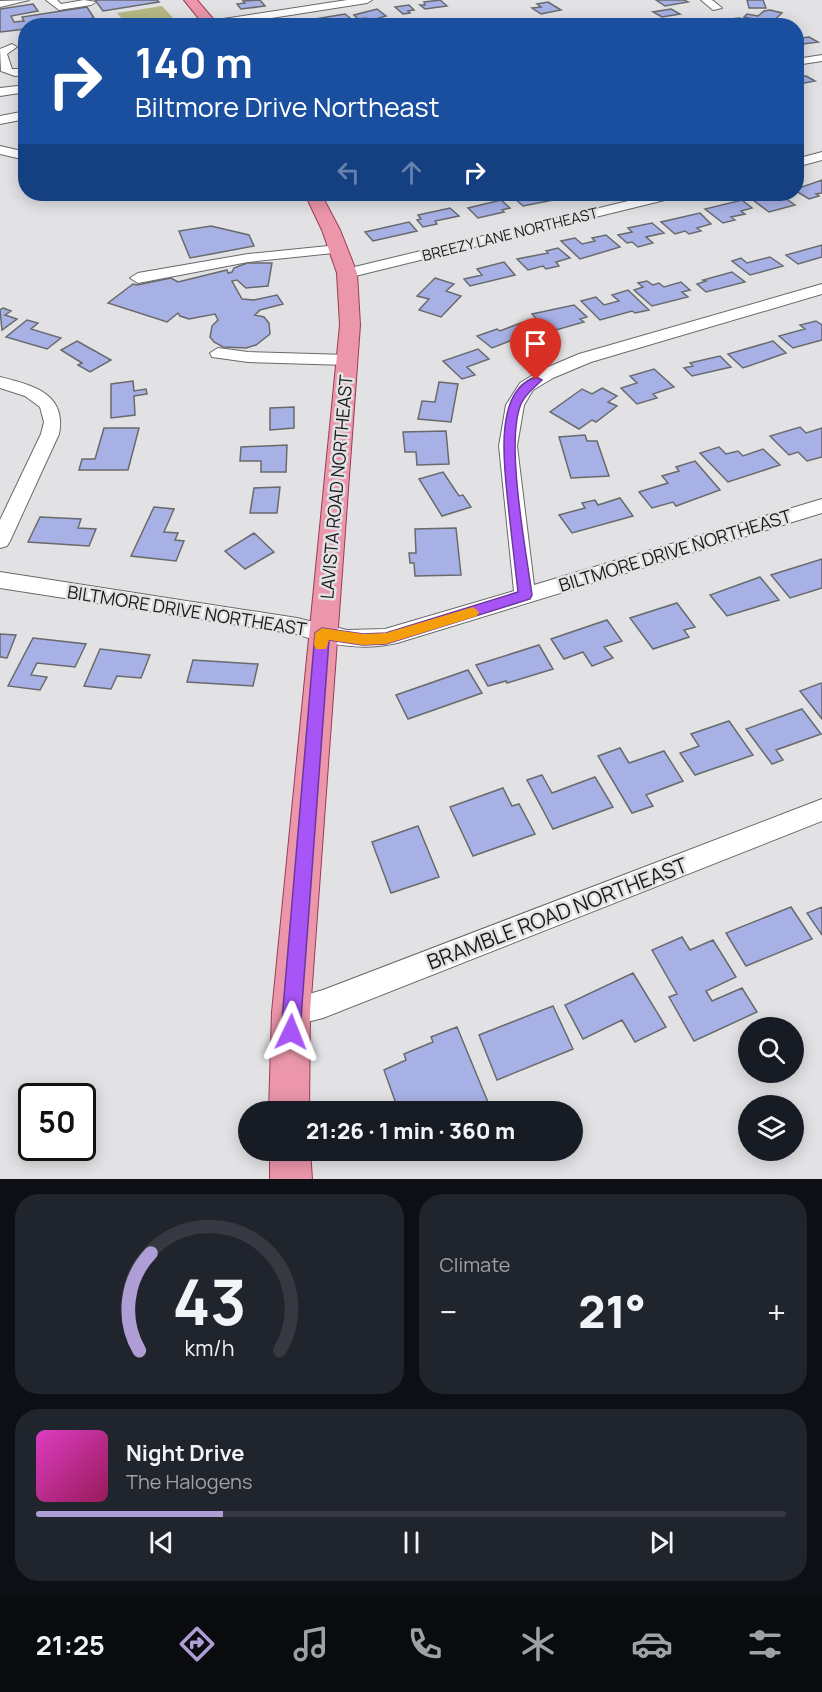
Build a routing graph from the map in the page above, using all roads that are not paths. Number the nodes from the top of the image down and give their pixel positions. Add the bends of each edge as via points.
1 (24, 0) edge
2 (51, 0) edge
3 (190, 0) edge
4 (289, 0) edge
5 (367, 0) edge
6 (706, 0) edge
7 (91, 2) dead end
8 (0, 3) edge
9 (717, 8) dead end
10 (299, 11) junction
11 (206, 18) edge
12 (256, 18) edge
13 (6, 46) edge
14 (18, 55) edge
15 (3, 58) junction
16 (822, 58) edge
17 (804, 61) edge
18 (18, 73) edge
19 (18, 89) edge
20 (0, 92) edge
21 (18, 117) edge
22 (0, 120) edge
23 (0, 150) edge
24 (18, 154) edge
25 (822, 156) edge
26 (804, 161) edge
27 (316, 201) edge
28 (643, 201) edge
29 (338, 249) junction
30 (347, 273) junction
31 (138, 278) dead end
32 (822, 289) edge
33 (218, 353) dead end
34 (348, 360) junction
35 (0, 382) edge
36 (822, 506) edge
37 (0, 541) edge
38 (0, 580) edge
39 (525, 595) junction
40 (322, 633) junction
41 (822, 810) edge
42 (291, 1011) junction
43 (289, 1101) edge
44 (290, 1161) edge
45 (291, 1179) edge

1 - 8 street
2 - 7 street via 59,7
3 - 11 main road
4 - 10 street
5 - 10 street
6 - 9 street
10 - 12 street
13 - 15 street via 1,53
14 - 15 street
15 - 18 street via 7,71
16 - 17 street
19 - 20 street
21 - 22 street
23 - 24 street
25 - 26 street
27 - 29 main road, LAVISTA ROAD NORTHEAST
28 - 30 street, BREEZY LANE NORTHEAST
29 - 30 main road, LAVISTA ROAD NORTHEAST
29 - 31 street via 161,267
30 - 34 main road, LAVISTA ROAD NORTHEAST
32 - 39 street via 585,358 526,387 515,405 508,446
33 - 34 street
34 - 40 main road, LAVISTA ROAD NORTHEAST
35 - 37 street via 43,399 51,409 53,422
36 - 39 street, BILTMORE DRIVE NORTHEAST
38 - 40 street, BILTMORE DRIVE NORTHEAST
39 - 40 street, BILTMORE DRIVE NORTHEAST via 386,638 363,640
40 - 42 main road, LAVISTA ROAD NORTHEAST
41 - 42 street, BRAMBLE ROAD NORTHEAST via 323,1004
42 - 43 main road, LAVISTA ROAD NORTHEAST
44 - 45 main road

